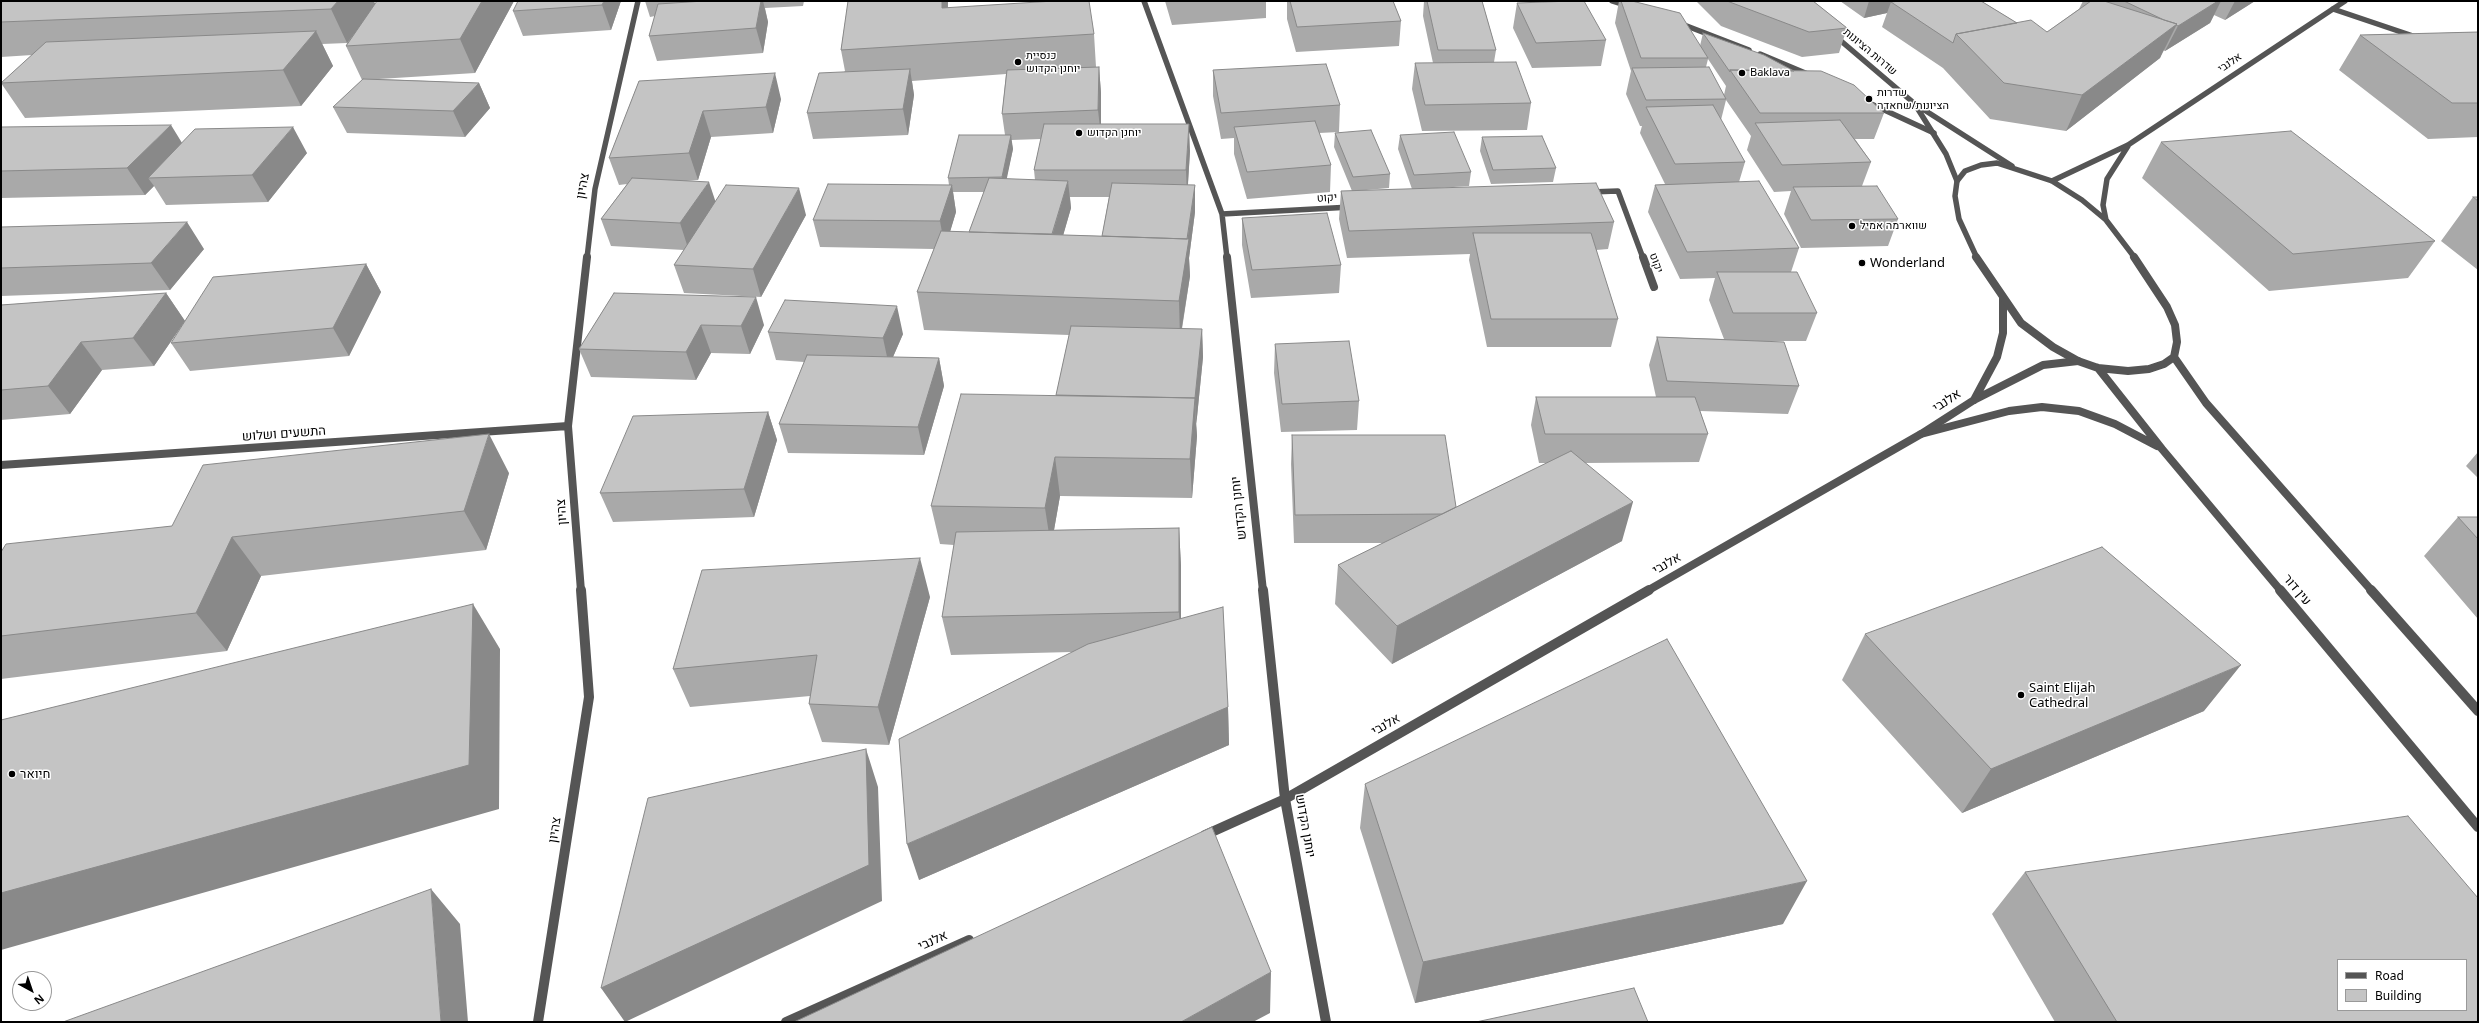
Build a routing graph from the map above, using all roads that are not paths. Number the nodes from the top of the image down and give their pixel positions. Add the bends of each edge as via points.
1 (638, 1) edge
2 (1144, 1) edge
3 (1612, 1) edge
4 (2345, 1) edge
5 (1633, 8) edge
6 (2333, 9) junction
7 (1675, 22) edge
8 (1830, 32) edge
9 (2420, 39) edge
10 (1814, 77) edge
11 (1863, 100) edge
12 (1915, 104) junction
13 (1934, 133) junction
14 (2128, 145) junction
15 (2012, 166) junction
16 (1957, 181) junction
17 (2052, 181) junction
18 (1579, 193) edge
19 (1356, 206) edge
20 (1222, 214) junction
21 (2106, 220) junction
22 (1654, 287) dead end
23 (2003, 299) junction
24 (2174, 357) junction
25 (2078, 361) junction
26 (2098, 368) junction
27 (1974, 400) junction
28 (568, 426) junction
29 (1921, 434) junction
30 (2162, 449) junction
31 (1, 465) edge
32 (2478, 712) edge
33 (1285, 799) junction
34 (2478, 827) edge
35 (1198, 838) edge
36 (981, 935) edge
37 (538, 1022) edge
38 (786, 1022) edge
39 (1326, 1022) edge

1 - 28 street, צהיון via 595,189
2 - 20 street, יוחנן הקדוש
3 - 5 street
4 - 6 street, אלנבי
6 - 9 street
6 - 14 street, אלנבי
7 - 10 street
8 - 12 street, שדרות הציונות
11 - 13 street
12 - 13 street, שדרות הציונות
12 - 15 street, שדרות הציונות
13 - 16 street, שדרות הציונות
14 - 17 street, אלנבי
14 - 21 street, אלנבי via 2107,179 2103,205
15 - 16 street via 1997,163 1981,165 1965,171
15 - 17 street
16 - 23 street via 1959,219 1980,265
17 - 21 street via 2082,200
18 - 22 street, יקוט via 1618,191
19 - 20 street, יקוט
20 - 33 street, יוחנן הקדוש
21 - 24 street via 2129,249 2167,307 2175,325 2177,342
23 - 25 street via 2021,323 2035,335
23 - 27 street, אלנבי via 2003,333 1997,357
24 - 26 street via 2149,369 2128,371
24 - 32 street via 2206,404
25 - 26 street
25 - 27 street, אלנבי via 2043,365
26 - 30 street, עין דור
27 - 29 street, אלנבי
28 - 31 street, התשעים ושלוש
28 - 37 street, צהיון via 589,697
29 - 30 street via 2009,411 2042,407 2079,411 2115,424
29 - 33 street, אלנבי
30 - 34 street, עין דור
33 - 35 street, אלנבי
33 - 39 street, יוחנן הקדוש
36 - 38 street, אלנבי

